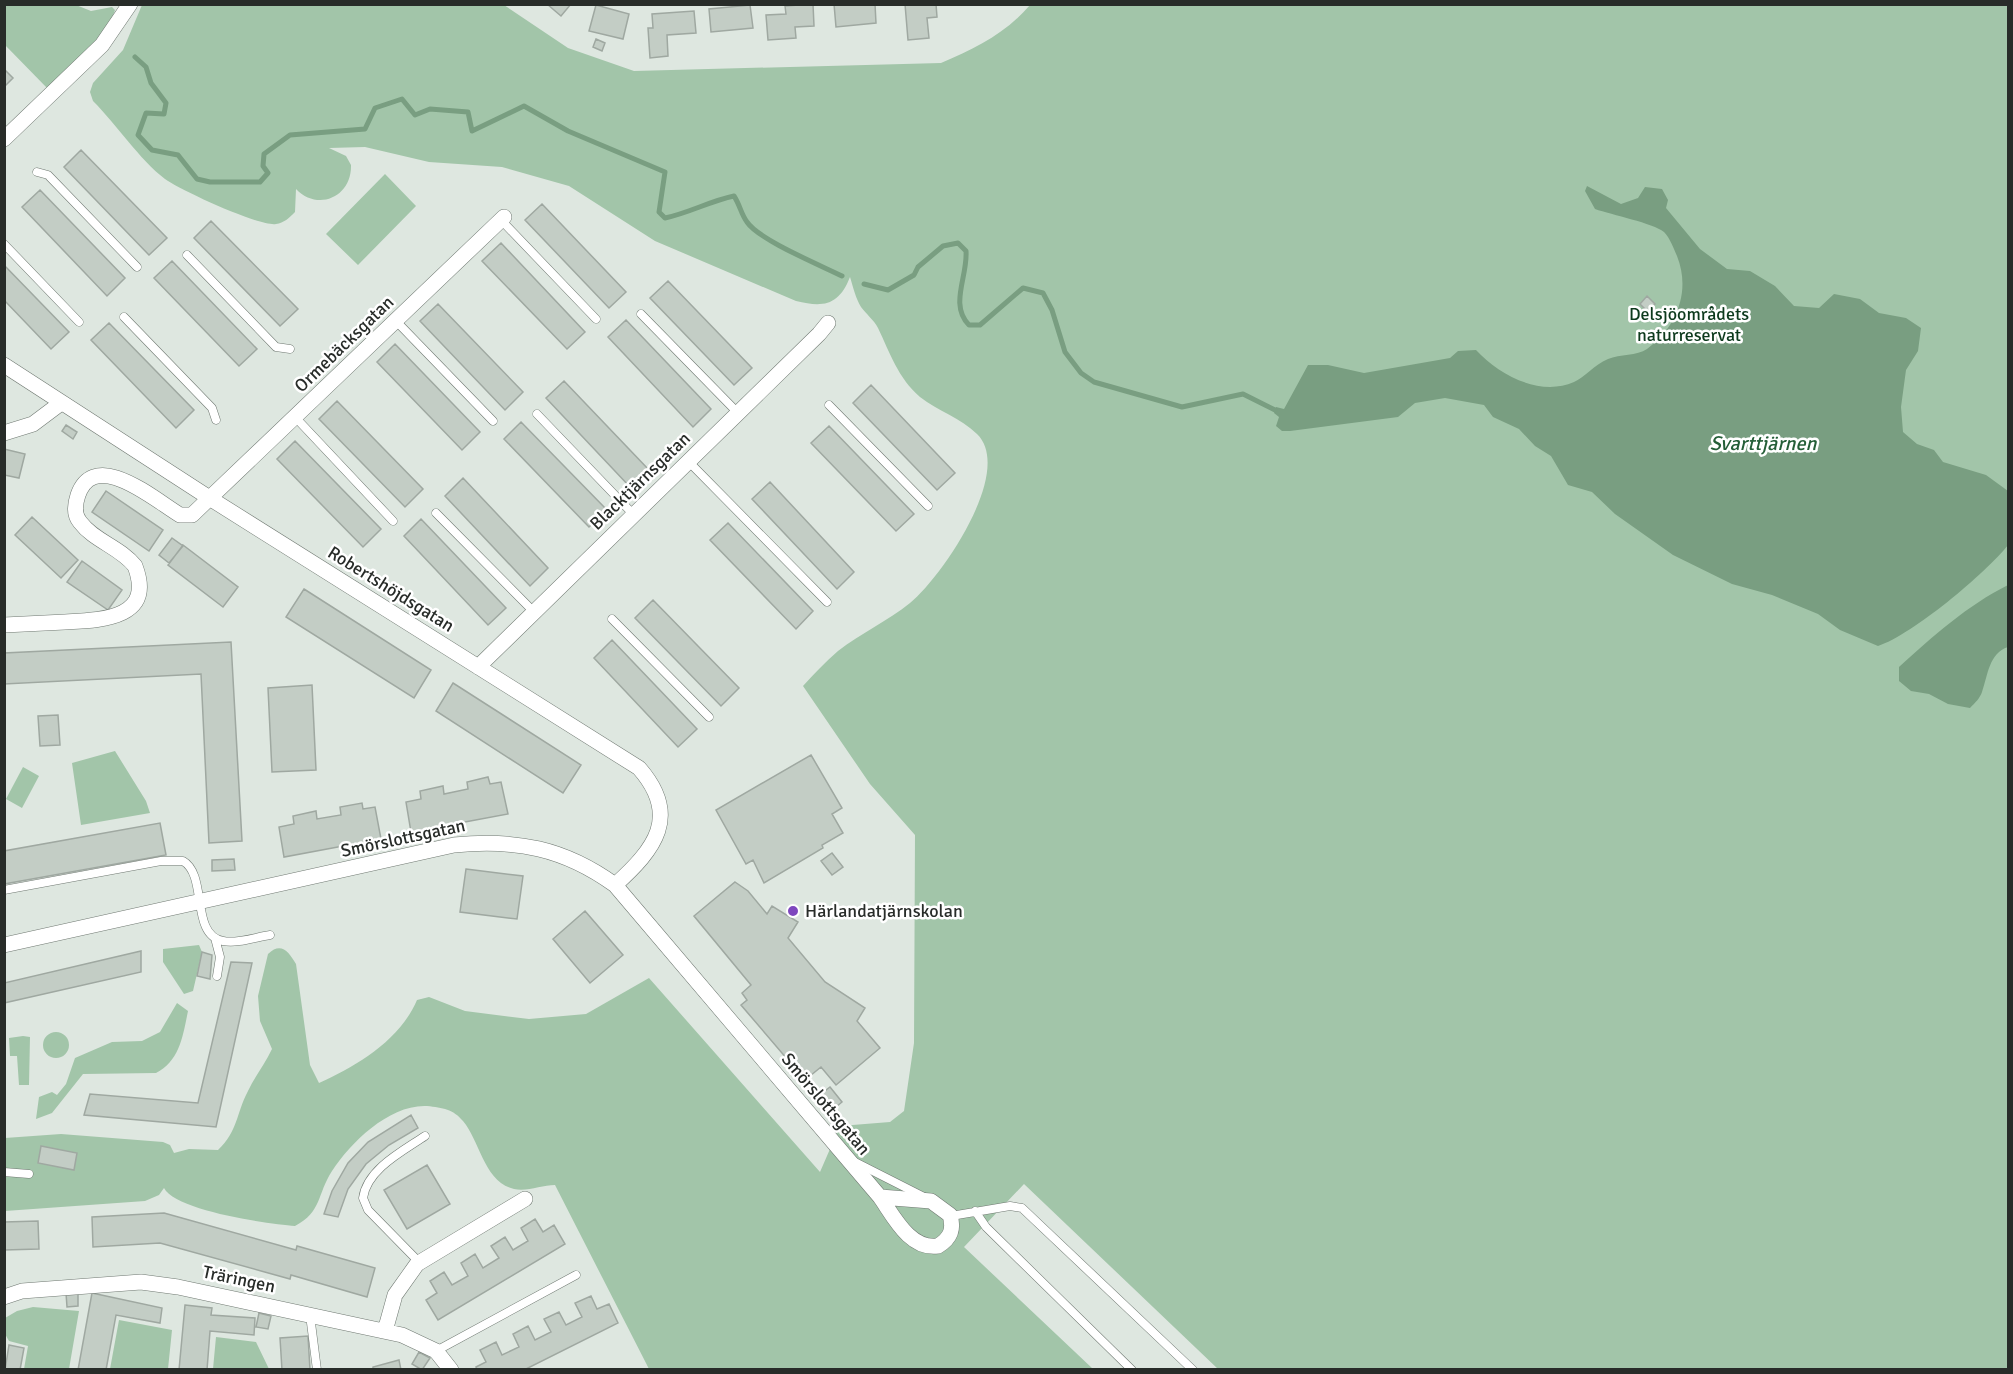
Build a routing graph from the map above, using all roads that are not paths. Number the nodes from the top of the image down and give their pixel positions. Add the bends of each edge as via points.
1 (130, 4) edge
2 (4, 139) edge
3 (37, 172) dead end
4 (503, 219) joint
5 (4, 244) edge
6 (187, 255) dead end
7 (137, 267) dead end
8 (641, 314) dead end
9 (124, 317) dead end
10 (596, 319) dead end
11 (396, 321) junction
12 (79, 322) dead end
13 (828, 322) dead end
14 (290, 349) dead end
15 (4, 365) edge
16 (61, 403) junction
17 (829, 405) dead end
18 (738, 413) junction
19 (537, 414) dead end
20 (296, 418) junction
21 (216, 420) dead end
22 (493, 421) dead end
23 (4, 433) edge
24 (688, 461) junction
25 (211, 499) junction
26 (928, 506) dead end
27 (436, 513) dead end
28 (633, 514) junction
29 (393, 521) dead end
30 (828, 602) dead end
31 (533, 611) junction
32 (612, 619) dead end
33 (4, 625) edge
34 (478, 667) junction
35 (709, 717) dead end
36 (615, 885) junction
37 (4, 890) edge
38 (199, 902) junction
39 (270, 935) dead end
40 (215, 938) junction
41 (4, 945) edge
42 (217, 976) dead end
43 (425, 1136) dead end
44 (847, 1160) junction
45 (4, 1172) edge
46 (29, 1174) dead end
47 (880, 1197) junction
48 (525, 1199) dead end
49 (931, 1201) junction
50 (975, 1211) junction
51 (951, 1216) junction
52 (419, 1262) junction
53 (576, 1275) dead end
54 (4, 1297) edge
55 (310, 1314) junction
56 (385, 1331) junction
57 (436, 1351) junction
58 (316, 1370) edge
59 (451, 1370) edge
60 (1132, 1370) edge
61 (1193, 1370) edge

1 - 2 street via 102,45
3 - 7 lane via 48,175
4 - 10 lane
4 - 11 street, Ormebäcksgatan
5 - 12 lane
6 - 14 lane via 276,347
8 - 18 lane
9 - 21 lane via 212,408
11 - 20 street, Ormebäcksgatan
11 - 22 lane
13 - 18 street, Blacktjärnsgatan
15 - 16 street, Robertshöjdsgatan
16 - 23 street via 33,424
16 - 25 street, Robertshöjdsgatan
17 - 26 lane
18 - 24 street, Blacktjärnsgatan
19 - 28 lane
20 - 25 street, Ormebäcksgatan
20 - 29 lane
24 - 28 street, Blacktjärnsgatan
24 - 30 lane
25 - 33 street, Ormebäcksgatan via 186,517 117,477 99,475 79,493 76,516 135,566 139,590 133,604 104,620
25 - 34 street, Robertshöjdsgatan
27 - 31 lane
28 - 31 street, Blacktjärnsgatan
31 - 34 street, Blacktjärnsgatan
32 - 35 lane
34 - 36 street, Robertshöjdsgatan via 623,757 649,779 660,804 660,830 646,855
36 - 38 street, Smörslottsgatan via 593,869 550,852 507,842 483,842 454,844
36 - 44 street, Smörslottsgatan
37 - 38 lane via 175,860 189,864 194,872
38 - 40 lane via 207,928
38 - 41 street, Smörslottsgatan
39 - 40 lane via 233,941
40 - 42 lane via 220,957
43 - 52 lane via 376,1173 363,1198 368,1210
44 - 47 street, Smörslottsgatan
44 - 49 lane via 859,1162
45 - 46 lane
47 - 49 street
47 - 51 street, Smörslottsgatan via 910,1237 925,1246 938,1246 950,1237
48 - 52 street
49 - 51 street
50 - 51 lane
50 - 60 lane via 986,1227
50 - 61 lane via 1022,1208
52 - 56 street via 395,1295
53 - 57 lane
54 - 55 street, Träringen via 22,1291 141,1282
55 - 56 street, Träringen
55 - 58 lane
56 - 57 street, Träringen
57 - 59 street, Träringen

